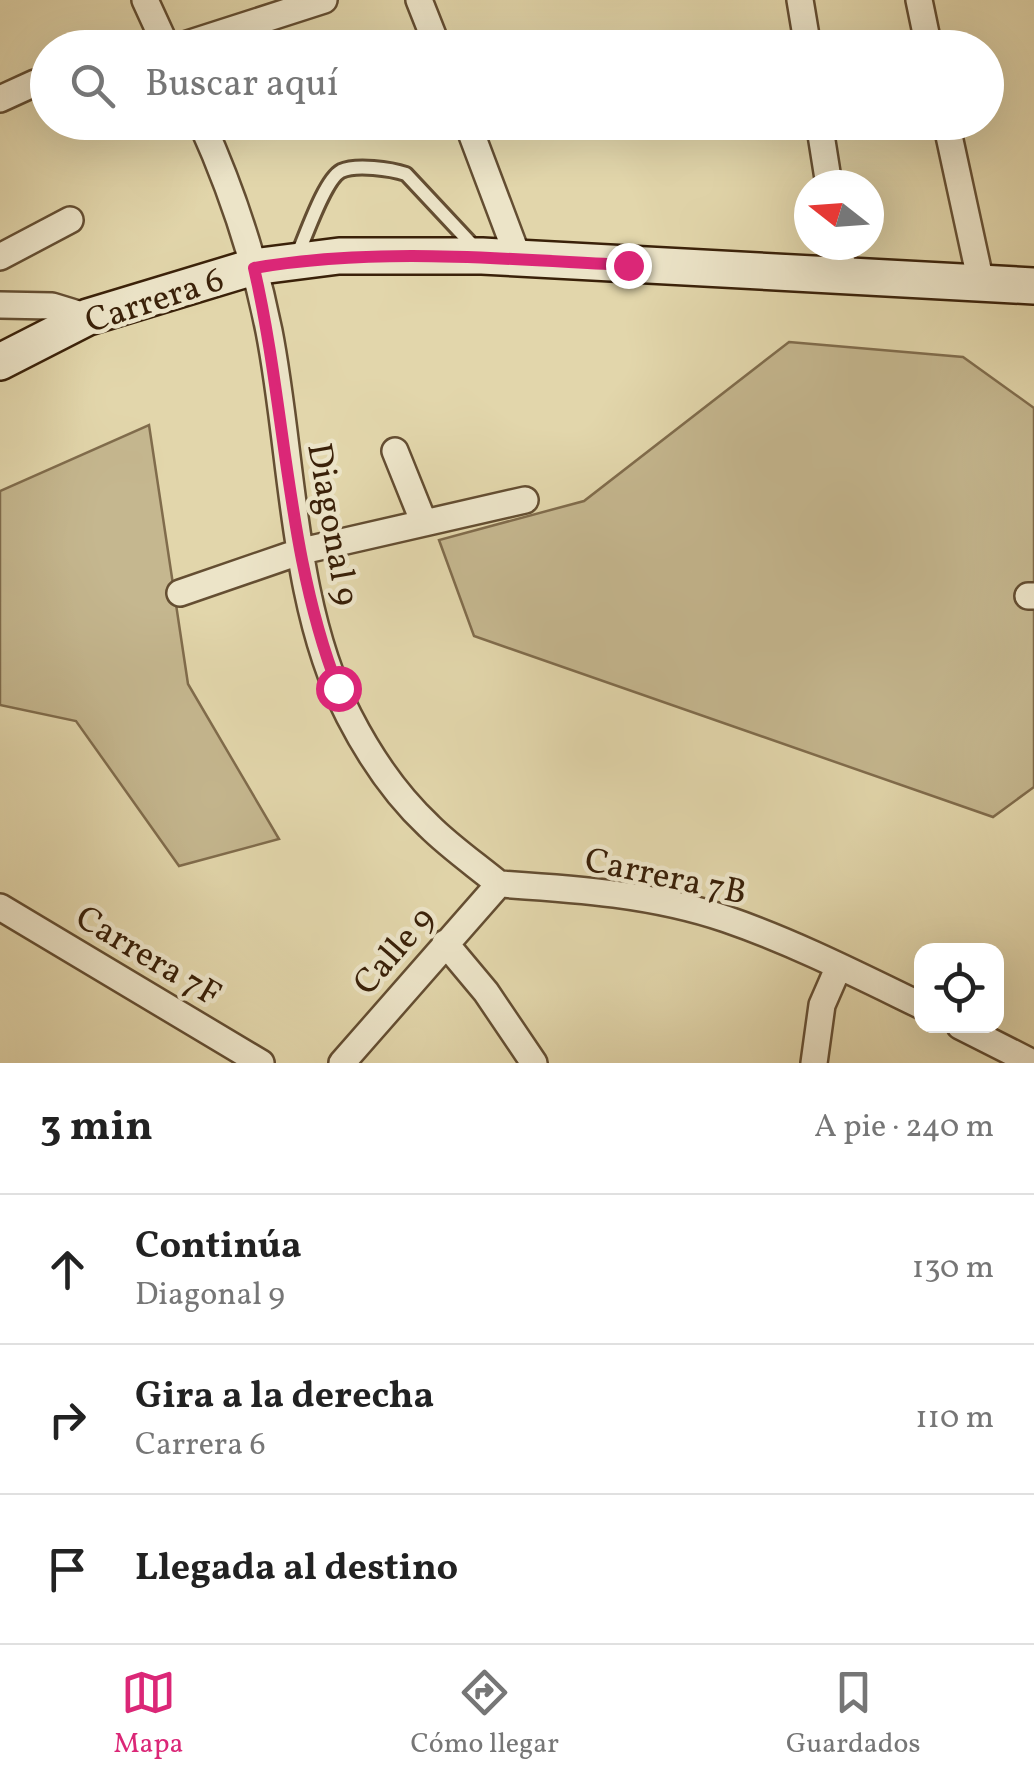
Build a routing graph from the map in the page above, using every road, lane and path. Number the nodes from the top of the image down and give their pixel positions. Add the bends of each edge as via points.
1 (146, 0) edge
2 (324, 0) edge
3 (419, 0) edge
4 (800, 0) edge
5 (919, 0) edge
6 (159, 30) edge
7 (232, 30) edge
8 (431, 30) edge
9 (805, 30) edge
10 (925, 30) edge
11 (30, 86) edge
12 (0, 99) edge
13 (209, 140) edge
14 (473, 140) edge
15 (823, 140) edge
16 (950, 140) edge
17 (827, 170) edge
18 (70, 220) dead end
19 (482, 256) junction
20 (0, 257) edge
21 (296, 260) junction
22 (520, 260) junction
23 (794, 260) edge
24 (841, 260) edge
25 (254, 268) junction
26 (981, 284) junction
27 (1034, 286) edge
28 (0, 305) edge
29 (88, 317) junction
30 (0, 362) edge
31 (395, 452) dead end
32 (524, 500) dead end
33 (424, 523) junction
34 (302, 551) junction
35 (180, 593) dead end
36 (499, 884) junction
37 (0, 907) edge
38 (445, 943) junction
39 (840, 966) junction
40 (914, 1002) edge
41 (974, 1033) edge
42 (261, 1063) edge
43 (342, 1063) edge
44 (534, 1063) edge
45 (814, 1063) edge
46 (1033, 1063) edge

1 - 6 street
2 - 7 street
3 - 8 street
4 - 9 street
5 - 10 street
11 - 12 street
13 - 25 street, Diagonal 9
14 - 22 street
15 - 17 street
16 - 26 street
18 - 20 street
19 - 21 main road, Carrera 6
19 - 21 lane via 406,174 353,169 329,183
19 - 22 main road, Carrera 6
21 - 25 main road, Carrera 6
22 - 23 main road, Carrera 6
24 - 26 main road, Carrera 6
25 - 29 main road, Carrera 6
25 - 34 street, Diagonal 9
26 - 27 main road, Carrera 6
28 - 29 street via 52,306
29 - 30 main road, Carrera 6
31 - 33 street
32 - 33 street
33 - 34 street
34 - 35 street
34 - 36 street, Diagonal 9 via 318,636 348,714 428,826
36 - 38 street, Calle 9
36 - 39 street, Carrera 7B via 602,891 724,918
37 - 42 street, Carrera 7F
38 - 43 street, Calle 9
38 - 44 street
39 - 40 street, Carrera 7B
39 - 45 street via 822,1005
41 - 46 street

